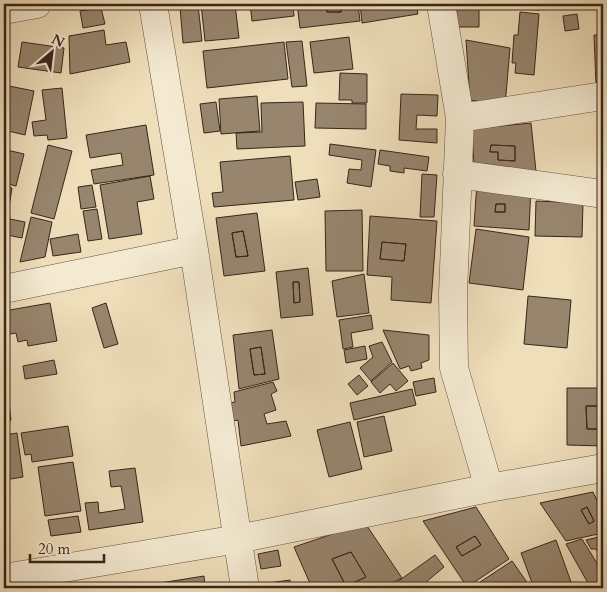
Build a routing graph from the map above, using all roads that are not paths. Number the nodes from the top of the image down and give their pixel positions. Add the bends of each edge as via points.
1 (37, 4) edge
2 (153, 4) edge
3 (441, 4) edge
4 (4, 10) edge
5 (603, 96) edge
6 (460, 118) junction
7 (457, 174) junction
8 (603, 194) edge
9 (194, 250) junction
10 (4, 289) edge
11 (603, 468) edge
12 (489, 488) junction
13 (238, 539) junction
14 (17, 580) edge
15 (245, 588) edge

1 - 4 street
2 - 9 street
3 - 6 street
5 - 6 street
6 - 7 street
7 - 8 street
7 - 12 street via 454,368
9 - 10 street
9 - 13 street
11 - 12 street
12 - 13 street
13 - 14 street
13 - 15 street

